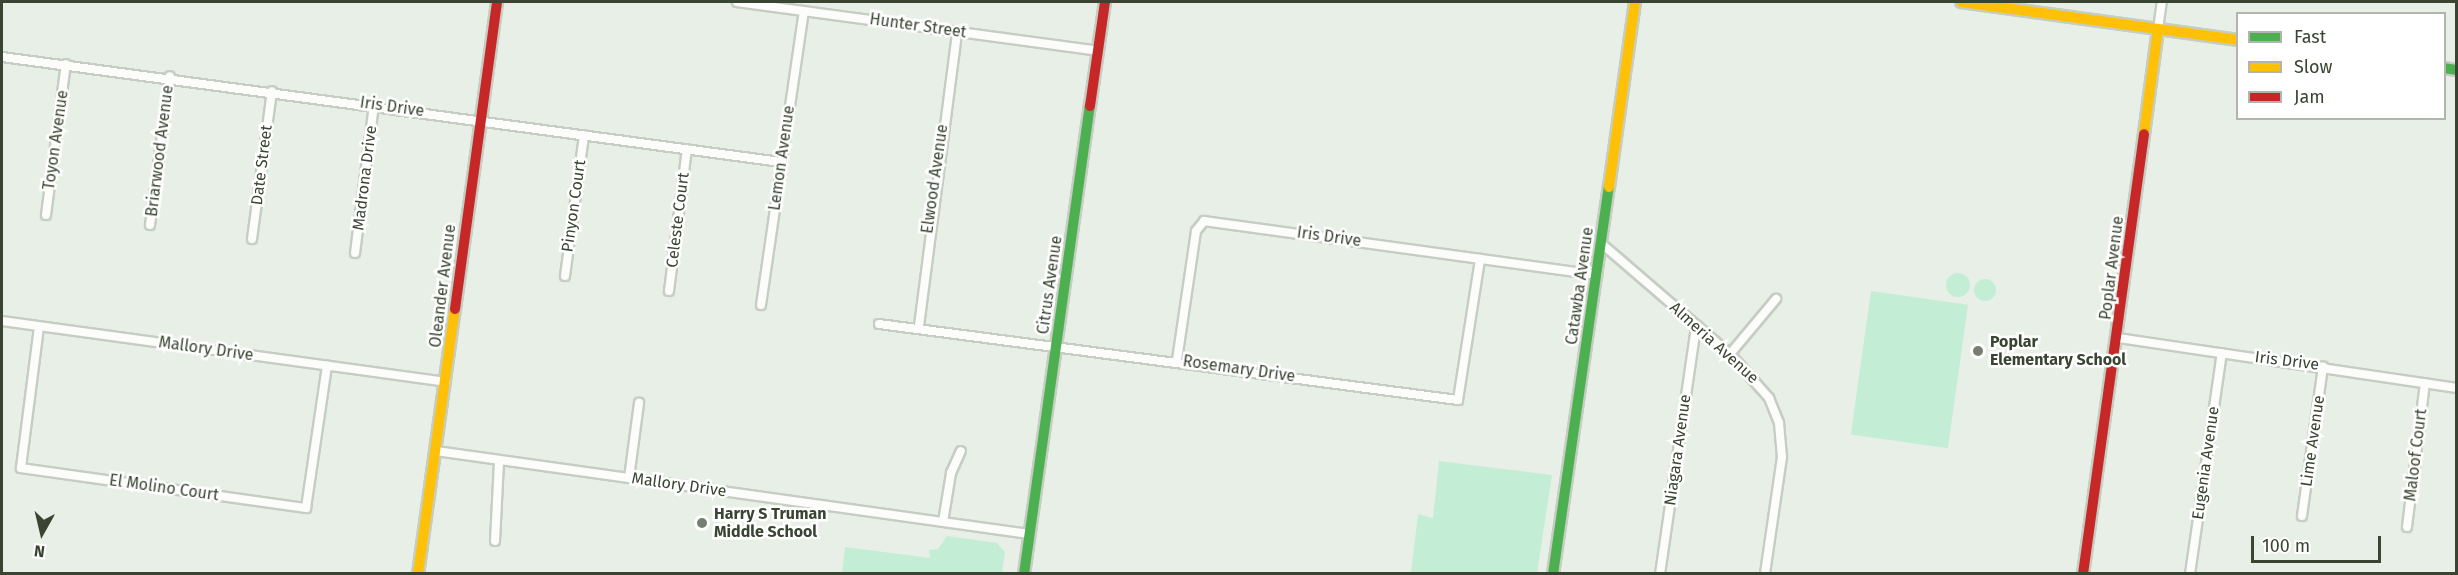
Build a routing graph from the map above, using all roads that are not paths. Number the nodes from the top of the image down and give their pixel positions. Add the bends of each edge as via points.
1 (497, 2) edge
2 (737, 2) edge
3 (1105, 2) edge
4 (1635, 2) edge
5 (1961, 2) edge
6 (2162, 2) edge
7 (804, 11) junction
8 (2158, 29) junction
9 (957, 32) junction
10 (2236, 40) edge
11 (1098, 51) junction
12 (2, 57) edge
13 (66, 64) junction
14 (170, 76) junction
15 (272, 91) junction
16 (374, 104) junction
17 (480, 119) junction
18 (584, 135) junction
19 (687, 149) junction
20 (782, 162) junction
21 (46, 215) dead end
22 (150, 225) dead end
23 (252, 239) dead end
24 (1602, 244) junction
25 (355, 253) dead end
26 (1480, 259) junction
27 (1597, 275) junction
28 (565, 276) dead end
29 (669, 291) dead end
30 (1776, 299) dead end
31 (761, 305) dead end
32 (2, 321) edge
33 (879, 324) dead end
34 (919, 326) junction
35 (1696, 326) junction
36 (39, 327) junction
37 (2118, 338) junction
38 (1056, 344) junction
39 (2222, 353) junction
40 (1731, 354) junction
41 (1177, 360) junction
42 (327, 366) junction
43 (2323, 366) junction
44 (446, 382) junction
45 (2425, 383) junction
46 (2457, 388) edge
47 (639, 403) dead end
48 (436, 451) junction
49 (962, 451) dead end
50 (499, 461) junction
51 (629, 478) junction
52 (2302, 516) dead end
53 (943, 522) junction
54 (2407, 527) dead end
55 (1029, 534) junction
56 (495, 541) dead end
57 (418, 573) edge
58 (1024, 573) edge
59 (1553, 573) edge
60 (1660, 573) edge
61 (1765, 573) edge
62 (2084, 573) edge
63 (2190, 573) edge

1 - 17 street, Oleander Avenue
2 - 7 street, Hunter Street
3 - 11 street, Citrus Avenue
4 - 24 street, Catawba Avenue
5 - 8 street
6 - 8 street, Poplar Avenue
7 - 9 street, Hunter Street
7 - 20 street, Lemon Avenue
8 - 10 street
8 - 37 street, Poplar Avenue
9 - 11 street, Hunter Street
9 - 34 street, Elwood Avenue
11 - 38 street, Citrus Avenue
12 - 13 street, Iris Drive
13 - 14 street, Iris Drive
13 - 21 street, Toyon Avenue
14 - 15 street, Iris Drive
14 - 22 street, Briarwood Avenue
15 - 16 street, Iris Drive
15 - 23 street, Date Street
16 - 17 street, Iris Drive
16 - 25 street, Madrona Drive
17 - 18 street, Iris Drive
17 - 44 street, Oleander Avenue
18 - 19 street, Iris Drive
18 - 28 street, Pinyon Court
19 - 20 street, Iris Drive
19 - 29 street, Celeste Court
20 - 31 street, Lemon Avenue
24 - 27 street, Catawba Avenue
24 - 35 street, Almeria Avenue
26 - 27 street, Iris Drive
26 - 41 street, Iris Drive via 1204,221 1196,231
26 - 41 street, Rosemary Drive via 1458,400
27 - 59 street, Catawba Avenue
30 - 40 street
32 - 36 street, Mallory Drive
33 - 34 street, Rosemary Drive
34 - 38 street, Rosemary Drive
35 - 40 street, Almeria Avenue
35 - 60 street, Niagara Avenue
36 - 42 street, Mallory Drive
36 - 42 street, El Molino Court via 21,468 306,508
37 - 39 street, Iris Drive
37 - 62 street, Poplar Avenue
38 - 41 street, Rosemary Drive
38 - 55 street, Citrus Avenue
39 - 43 street, Iris Drive
39 - 63 street, Eugenia Avenue
40 - 61 street, Almeria Avenue via 1769,398 1783,438
42 - 44 street, Mallory Drive
43 - 45 street, Iris Drive
43 - 52 street, Lime Avenue
44 - 48 street, Oleander Avenue
45 - 46 street, Iris Drive
45 - 54 street, Maloof Court
47 - 51 street
48 - 50 street, Mallory Drive
48 - 57 street, Oleander Avenue
49 - 53 street via 951,472
50 - 51 street, Mallory Drive
50 - 56 street
51 - 53 street, Mallory Drive
53 - 55 street, Mallory Drive
55 - 58 street, Citrus Avenue

